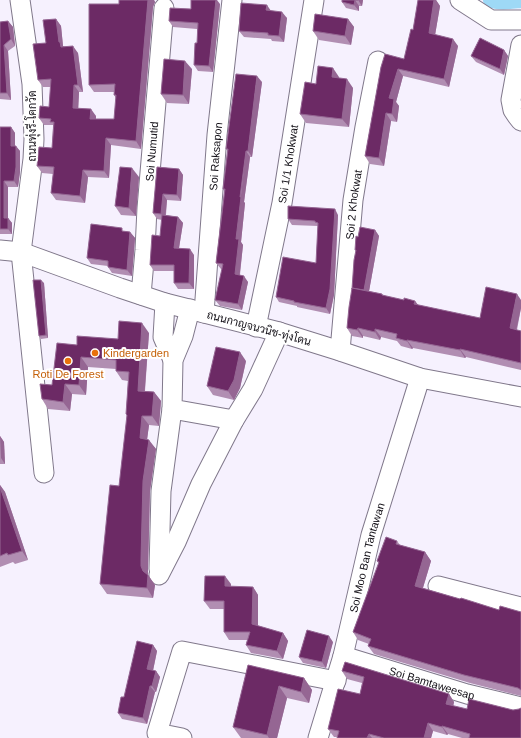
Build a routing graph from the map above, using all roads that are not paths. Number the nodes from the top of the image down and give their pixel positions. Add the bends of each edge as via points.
1 (20, 0) edge
2 (232, 0) edge
3 (314, 0) edge
4 (460, 0) edge
5 (164, 8) dead end
6 (521, 20) edge
7 (521, 45) edge
8 (378, 61) dead end
9 (519, 72) edge
10 (521, 121) edge
11 (0, 250) edge
12 (21, 252) junction
13 (140, 295) junction
14 (166, 303) junction
15 (197, 311) junction
16 (256, 327) junction
17 (279, 332) junction
18 (340, 350) junction
19 (173, 360) junction
20 (420, 378) junction
21 (521, 397) edge
22 (172, 409) junction
23 (234, 420) junction
24 (44, 474) dead end
25 (438, 586) dead end
26 (521, 607) edge
27 (343, 656) junction
28 (336, 681) junction
29 (521, 707) edge
30 (182, 738) edge
31 (318, 738) edge

1 - 12 street, ถนนทุ่งรี-โคกวัด via 32,84 34,139
2 - 15 street, Soi Raksapon
3 - 16 street, Soi 1/1 Khokwat via 282,203
4 - 6 street via 491,20
5 - 13 street, Soi Numutid
7 - 9 street
8 - 18 street, Soi 2 Khokwat via 353,200
9 - 10 street via 511,100
11 - 12 street, ถนนกาญจนวนิช-ทุ่งโดน
12 - 13 street, ถนนกาญจนวนิช-ทุ่งโดน
12 - 24 street, ถนนทุ่งรี-โคกวัด
13 - 14 street, ถนนกาญจนวนิช-ทุ่งโดน
14 - 15 street, ถนนกาญจนวนิช-ทุ่งโดน
14 - 19 street via 163,337
15 - 16 street, ถนนกาญจนวนิช-ทุ่งโดน
15 - 19 street, Soi Raksapon
16 - 17 street, ถนนกาญจนวนิช-ทุ่งโดน
17 - 18 street, ถนนกาญจนวนิช-ทุ่งโดน
17 - 23 street via 253,389
18 - 20 street, ถนนกาญจนวนิช-ทุ่งโดน
19 - 22 street
20 - 21 street, ถนนกาญจนวนิช-ทุ่งโดน
20 - 27 street, Soi Moo Ban Tantawan via 371,535
22 - 23 street
22 - 23 street via 162,491 159,575
25 - 26 street
27 - 28 street, Soi Moo Ban Tantawan
27 - 29 street, Soi Bamtaweesap via 467,694
28 - 30 street via 182,651 157,733
28 - 31 street, Soi Moo Ban Tantawan

